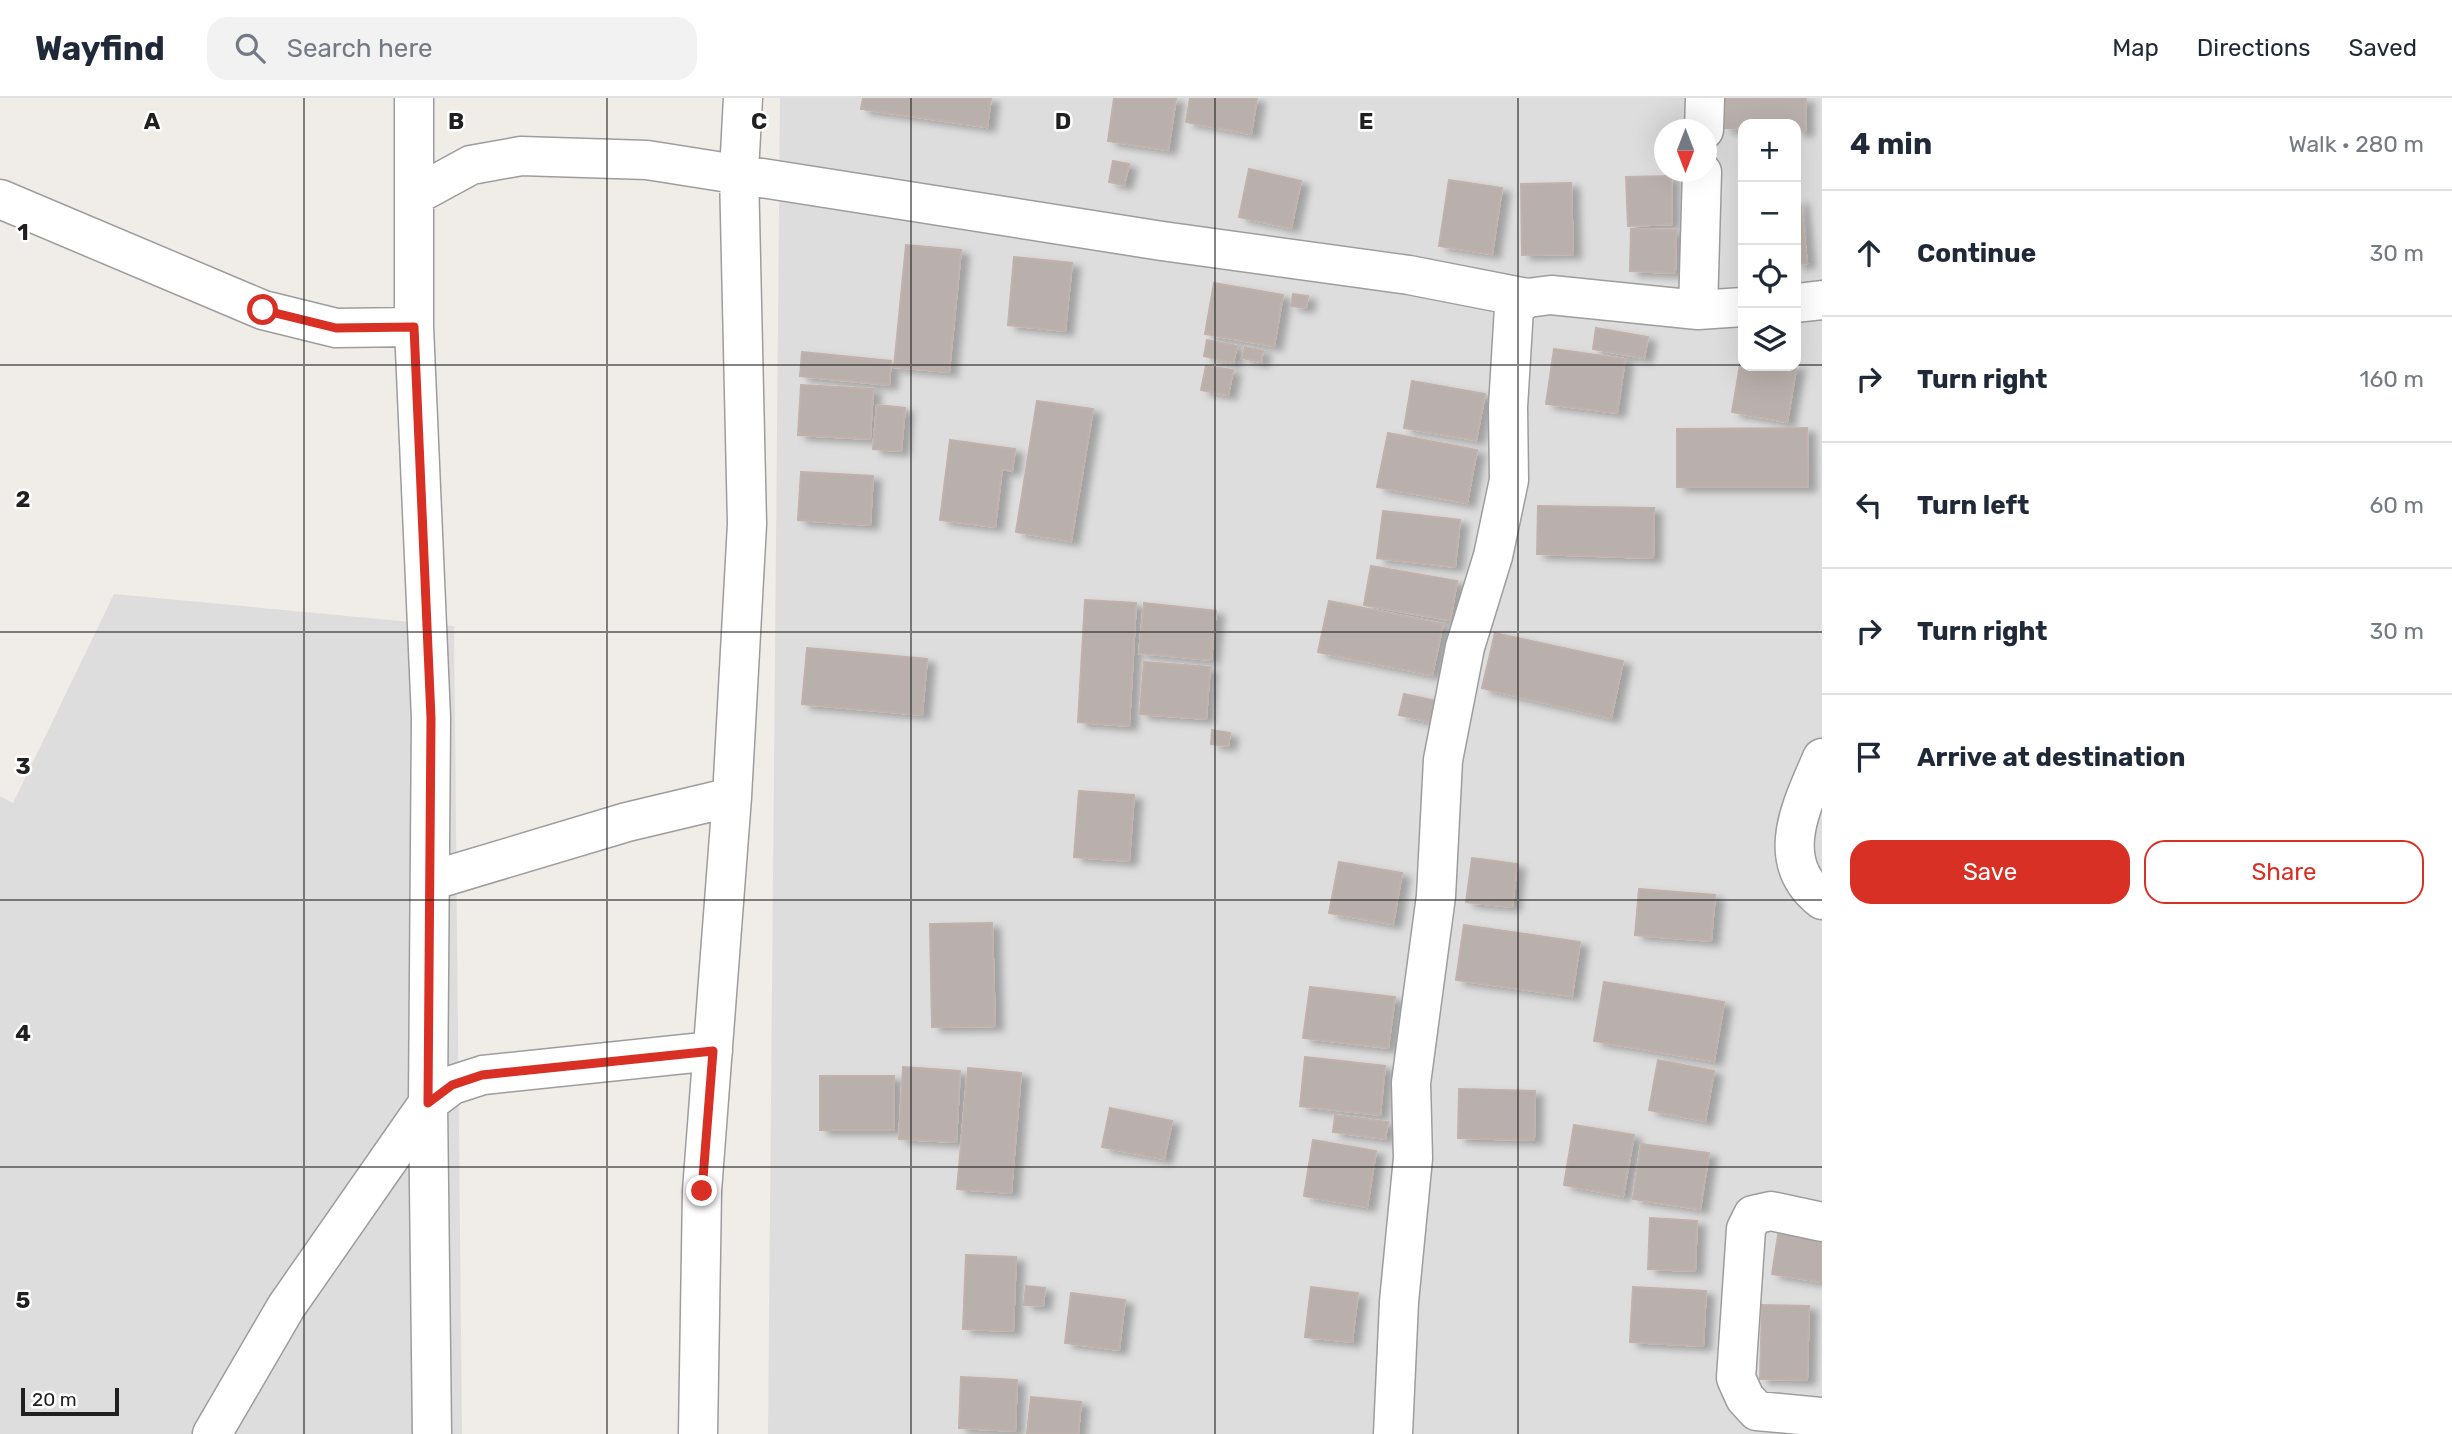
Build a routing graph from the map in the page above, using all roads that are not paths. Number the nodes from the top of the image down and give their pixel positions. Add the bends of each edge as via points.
1 (414, 98) edge
2 (743, 98) edge
3 (1705, 98) edge
4 (1704, 119) edge
5 (739, 172) junction
6 (1702, 182) edge
7 (414, 196) junction
8 (0, 199) edge
9 (1527, 298) junction
10 (1738, 307) edge
11 (1698, 310) junction
12 (414, 327) junction
13 (1822, 758) edge
14 (732, 797) junction
15 (430, 881) junction
16 (1822, 900) edge
17 (713, 1051) junction
18 (428, 1103) junction
19 (1822, 1222) edge
20 (1822, 1417) edge
21 (212, 1434) edge
22 (432, 1434) edge
23 (698, 1434) edge
24 (1392, 1434) edge

1 - 7 street
2 - 5 street
3 - 4 street
5 - 7 street via 647,160 521,156 471,165
5 - 9 street via 1162,241 1409,275
5 - 14 street via 747,524
6 - 11 street
7 - 12 street
8 - 12 street via 263,310 336,328
9 - 11 street via 1551,295
9 - 24 street via 1514,307 1511,325 1509,480 1493,556 1465,646 1443,760 1436,896 1411,1083 1413,1158
10 - 11 street
12 - 15 street via 431,718
13 - 16 street via 1796,820 1796,858 1806,887
14 - 15 street via 627,822
14 - 17 street
15 - 18 street
17 - 18 street via 482,1075 452,1085
17 - 23 street via 702,1191
18 - 21 street via 286,1307
18 - 22 street
19 - 20 street via 1771,1211 1753,1215 1746,1229 1736,1378 1757,1411

